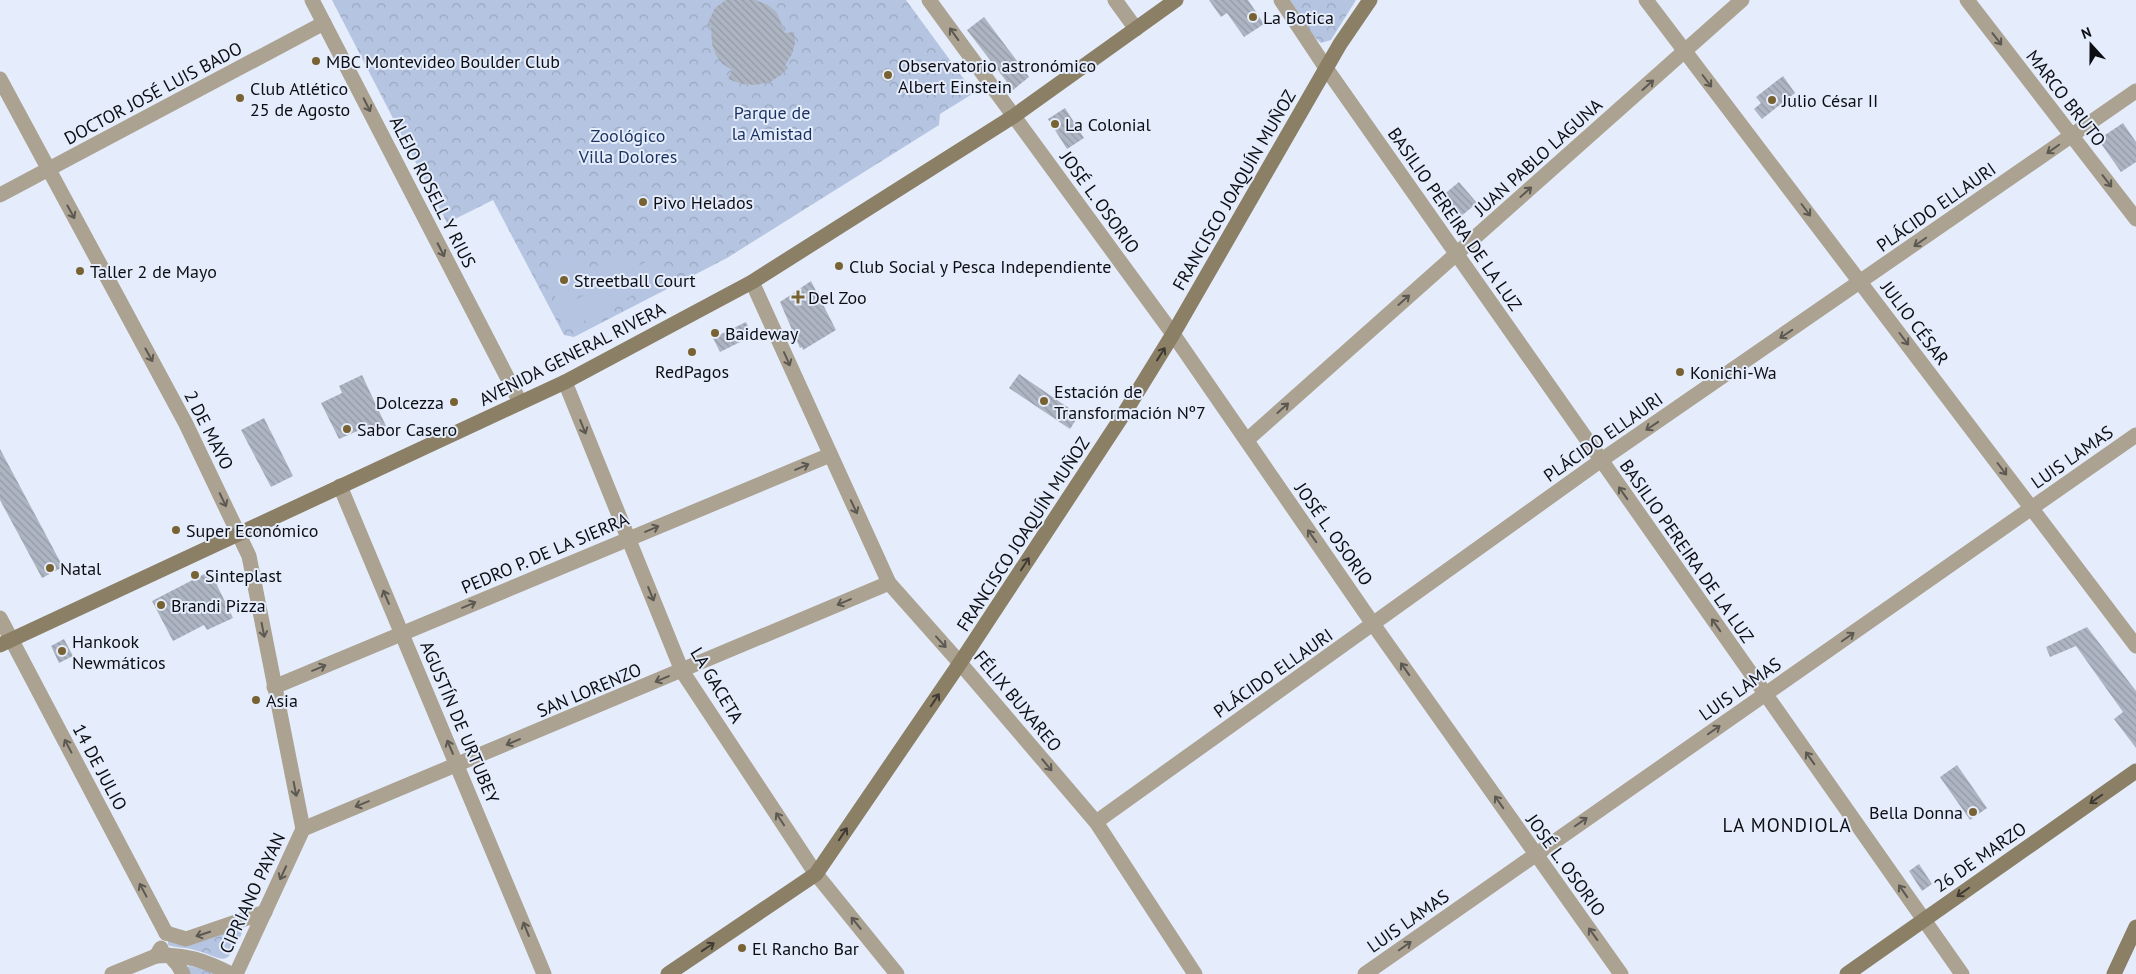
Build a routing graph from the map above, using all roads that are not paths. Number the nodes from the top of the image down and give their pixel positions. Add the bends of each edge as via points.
1 (312, 0) edge
2 (929, 0) edge
3 (1115, 0) edge
4 (1176, 0) edge
5 (1281, 0) edge
6 (1370, 0) edge
7 (1646, 0) edge
8 (1742, 0) edge
9 (1967, 0) edge
10 (324, 23) junction
11 (1136, 30) junction
12 (1685, 52) junction
13 (1326, 68) junction
14 (0, 79) edge
15 (2136, 91) edge
16 (1014, 116) junction
17 (2072, 136) junction
18 (48, 170) junction
19 (0, 195) edge
20 (2136, 219) edge
21 (1457, 254) junction
22 (752, 282) junction
23 (1861, 282) junction
24 (1173, 334) junction
25 (565, 382) junction
26 (520, 402) junction
27 (2136, 435) edge
28 (1246, 440) junction
29 (830, 455) junction
30 (1600, 461) junction
31 (340, 486) junction
32 (2032, 508) junction
33 (239, 532) junction
34 (628, 539) junction
35 (889, 583) junction
36 (0, 618) edge
37 (1373, 624) junction
38 (402, 633) junction
39 (6, 642) edge
40 (2136, 646) edge
41 (960, 663) junction
42 (682, 671) junction
43 (274, 687) junction
44 (1765, 695) junction
45 (458, 765) junction
46 (2136, 771) edge
47 (1096, 822) junction
48 (303, 829) junction
49 (1535, 854) junction
50 (816, 874) junction
51 (265, 912) junction
52 (1923, 920) junction
53 (2136, 927) edge
54 (166, 933) junction
55 (163, 956) junction
56 (112, 974) edge
57 (183, 974) edge
58 (230, 974) edge
59 (236, 974) edge
60 (544, 974) edge
61 (668, 974) edge
62 (898, 974) edge
63 (1195, 974) edge
64 (1365, 974) edge
65 (1621, 974) edge
66 (1846, 974) edge
67 (1962, 974) edge
68 (2114, 974) edge

1 - 10 street, ALEJO ROSELL Y RIUS
16 -> 2 street, JOSÉ L. OSORIO
3 - 11 street
4 - 11 street, AVENIDA GENERAL RIVERA
5 - 13 street, BASILIO PEREIRA DE LA LUZ
6 - 13 street, FRANCISCO JOAQUÍN MUÑOZ
7 - 12 street, JULIO CÉSAR
8 - 12 street, JUAN PABLO LAGUNA
9 -> 17 street, MARCO BRUTO
10 - 18 street, DOCTOR JOSÉ LUIS BADO
10 -> 26 street, ALEJO ROSELL Y RIUS
11 - 16 street, AVENIDA GENERAL RIVERA
21 -> 12 street, JUAN PABLO LAGUNA
12 -> 23 street, JULIO CÉSAR
13 - 21 street, BASILIO PEREIRA DE LA LUZ
13 - 24 street, FRANCISCO JOAQUÍN MUÑOZ
14 - 18 street, 2 DE MAYO
15 - 17 street, PLÁCIDO ELLAURI
16 - 22 street, AVENIDA GENERAL RIVERA
16 - 24 street, JOSÉ L. OSORIO
17 -> 20 street, MARCO BRUTO
17 -> 23 street, PLÁCIDO ELLAURI
18 - 19 street, DOCTOR JOSÉ LUIS BADO
18 -> 33 street, 2 DE MAYO via 186,424
28 -> 21 street, JUAN PABLO LAGUNA
21 - 30 street, BASILIO PEREIRA DE LA LUZ
22 - 25 street, AVENIDA GENERAL RIVERA
22 -> 29 street, FÉLIX BUXAREO
23 -> 30 street, PLÁCIDO ELLAURI
23 -> 32 street, JULIO CÉSAR
24 - 28 street, JOSÉ L. OSORIO
41 -> 24 street, FRANCISCO JOAQUÍN MUÑOZ
25 - 26 street, AVENIDA GENERAL RIVERA
25 -> 34 street, LA GACETA
26 - 31 street, AVENIDA GENERAL RIVERA
27 - 32 street, LUIS LAMAS
37 -> 28 street, JOSÉ L. OSORIO
34 -> 29 street, PEDRO P. DE LA SIERRA
29 -> 35 street, FÉLIX BUXAREO
30 - 37 street, PLÁCIDO ELLAURI
44 -> 30 street, BASILIO PEREIRA DE LA LUZ
31 - 33 street, AVENIDA GENERAL RIVERA
38 -> 31 street, AGUSTÍN DE URTUBEY
32 - 40 street, JULIO CÉSAR
44 -> 32 street, LUIS LAMAS
33 - 39 street, AVENIDA GENERAL RIVERA
33 -> 43 street, 2 DE MAYO via 249,556
38 -> 34 street, PEDRO P. DE LA SIERRA
34 -> 42 street, LA GACETA
35 -> 41 street, FÉLIX BUXAREO
35 -> 42 street, SAN LORENZO
36 - 39 street, 14 DE JULIO
37 - 47 street, PLÁCIDO ELLAURI
49 -> 37 street, JOSÉ L. OSORIO
43 -> 38 street, PEDRO P. DE LA SIERRA
45 -> 38 street, AGUSTÍN DE URTUBEY
54 -> 39 street, 14 DE JULIO
41 -> 47 street, FÉLIX BUXAREO
50 -> 41 street, FRANCISCO JOAQUÍN MUÑOZ
42 -> 45 street, SAN LORENZO
50 -> 42 street, LA GACETA
43 -> 48 street, 2 DE MAYO
49 -> 44 street, LUIS LAMAS
52 -> 44 street, BASILIO PEREIRA DE LA LUZ
45 -> 48 street, SAN LORENZO
60 -> 45 street, AGUSTÍN DE URTUBEY
46 -> 52 street, 26 DE MARZO
47 - 63 street, FÉLIX BUXAREO
48 -> 51 street, CIPRIANO PAYAN
64 -> 49 street, LUIS LAMAS
65 -> 49 street, JOSÉ L. OSORIO
61 -> 50 street, FRANCISCO JOAQUÍN MUÑOZ
62 -> 50 street, LA GACETA
51 -> 54 street via 186,939
51 - 59 street, CIPRIANO PAYAN
52 - 66 street, 26 DE MARZO
52 - 67 street, BASILIO PEREIRA DE LA LUZ
53 - 68 street
54 - 55 street
55 - 56 street
55 - 57 street via 178,965
55 - 58 street via 206,961

